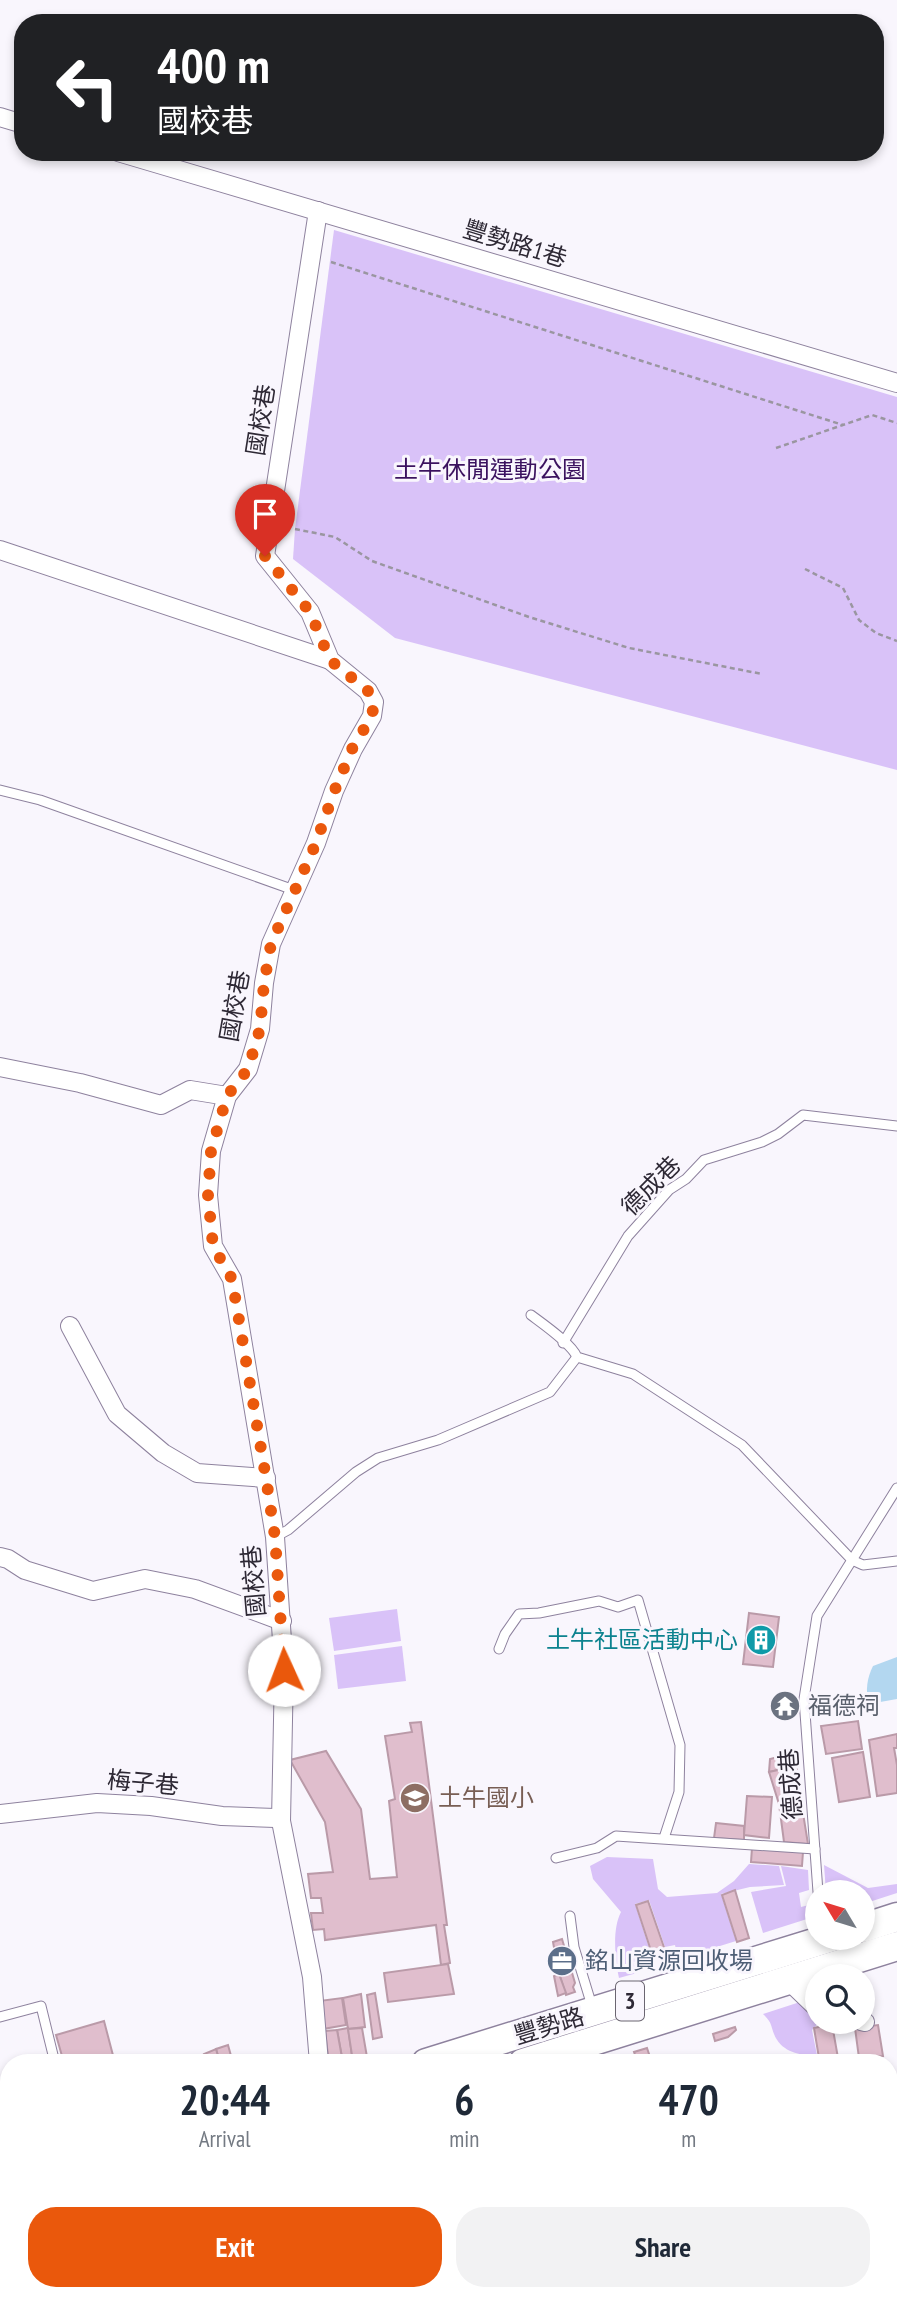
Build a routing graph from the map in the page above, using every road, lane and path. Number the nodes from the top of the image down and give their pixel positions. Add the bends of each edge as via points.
1 (149, 161) edge
2 (318, 211) junction
3 (331, 262) dead end
4 (897, 383) edge
5 (897, 423) edge
6 (843, 425) junction
7 (776, 449) dead end
8 (295, 529) dead end
9 (0, 550) edge
10 (805, 569) dead end
11 (897, 641) edge
12 (330, 660) junction
13 (762, 674) dead end
14 (0, 790) edge
15 (294, 890) junction
16 (0, 1066) edge
17 (227, 1096) junction
18 (897, 1126) edge
19 (531, 1315) dead end
20 (70, 1326) dead end
21 (563, 1343) junction
22 (577, 1357) junction
23 (266, 1478) junction
24 (897, 1488) edge
25 (275, 1537) junction
26 (0, 1557) edge
27 (852, 1560) junction
28 (897, 1561) edge
29 (282, 1620) junction
30 (499, 1649) dead end
31 (0, 1814) edge
32 (281, 1821) junction
33 (664, 1838) junction
34 (815, 1849) junction
35 (556, 1858) dead end
36 (817, 1880) edge
37 (570, 1916) dead end
38 (897, 1917) edge
39 (875, 1924) edge
40 (875, 1946) edge
41 (897, 1946) edge
42 (812, 1950) edge
43 (822, 1950) edge
44 (788, 1980) junction
45 (805, 1996) edge
46 (594, 2012) junction
47 (0, 2017) edge
48 (563, 2022) junction
49 (588, 2051) edge
50 (53, 2054) edge
51 (318, 2054) edge
52 (456, 2054) edge

1 - 2 street, 豐勢路1巷
2 - 4 street, 豐勢路1巷
2 - 12 street, 國校巷 via 265,556 310,612
3 - 6 path
5 - 6 path via 872,415
6 - 7 path
8 - 13 path via 335,537 372,561 529,617 629,648
9 - 12 street
10 - 11 path via 843,588 859,621
12 - 15 street, 國校巷 via 368,691 374,702 372,716 348,760
14 - 15 lane
15 - 17 street, 國校巷 via 271,944 260,1029 248,1069
16 - 17 street via 161,1105 190,1090
17 - 23 street, 國校巷 via 211,1151 208,1195 213,1246 232,1279
18 - 21 lane, 德成巷 via 803,1115 762,1142 704,1160 669,1190 628,1236
19 - 21 lane
20 - 23 street via 117,1414 163,1452 197,1473
21 - 22 lane
22 - 25 lane via 550,1392 438,1440 378,1458
22 - 27 lane via 633,1374 743,1445
23 - 25 street, 國校巷
24 - 27 lane, 德成巷
25 - 29 street, 國校巷
26 - 29 street via 25,1570 93,1591 145,1579 195,1589
27 - 28 lane via 863,1565
27 - 34 lane, 德成巷 via 817,1616 804,1699
29 - 32 street, 國校巷
30 - 33 lane via 519,1614 599,1601 618,1607 638,1600 680,1745 679,1792
31 - 32 street, 梅子巷 via 97,1804
32 - 51 street, 國校巷 via 312,1977
33 - 34 lane, 德成巷
33 - 35 lane, 德成巷 via 617,1836 597,1848
34 - 36 lane, 德成巷
37 - 46 lane via 574,1947
38 - 39 main road
40 - 41 main road, 豐勢路 / 3
42 - 46 main road, 豐勢路 / 3
43 - 44 main road, 豐勢路 / 3
44 - 45 street
44 - 49 main road, 豐勢路 / 3
46 - 48 main road, 豐勢路 / 3
47 - 50 lane via 41,2006
48 - 49 street
48 - 52 main road, 豐勢路 / 3

